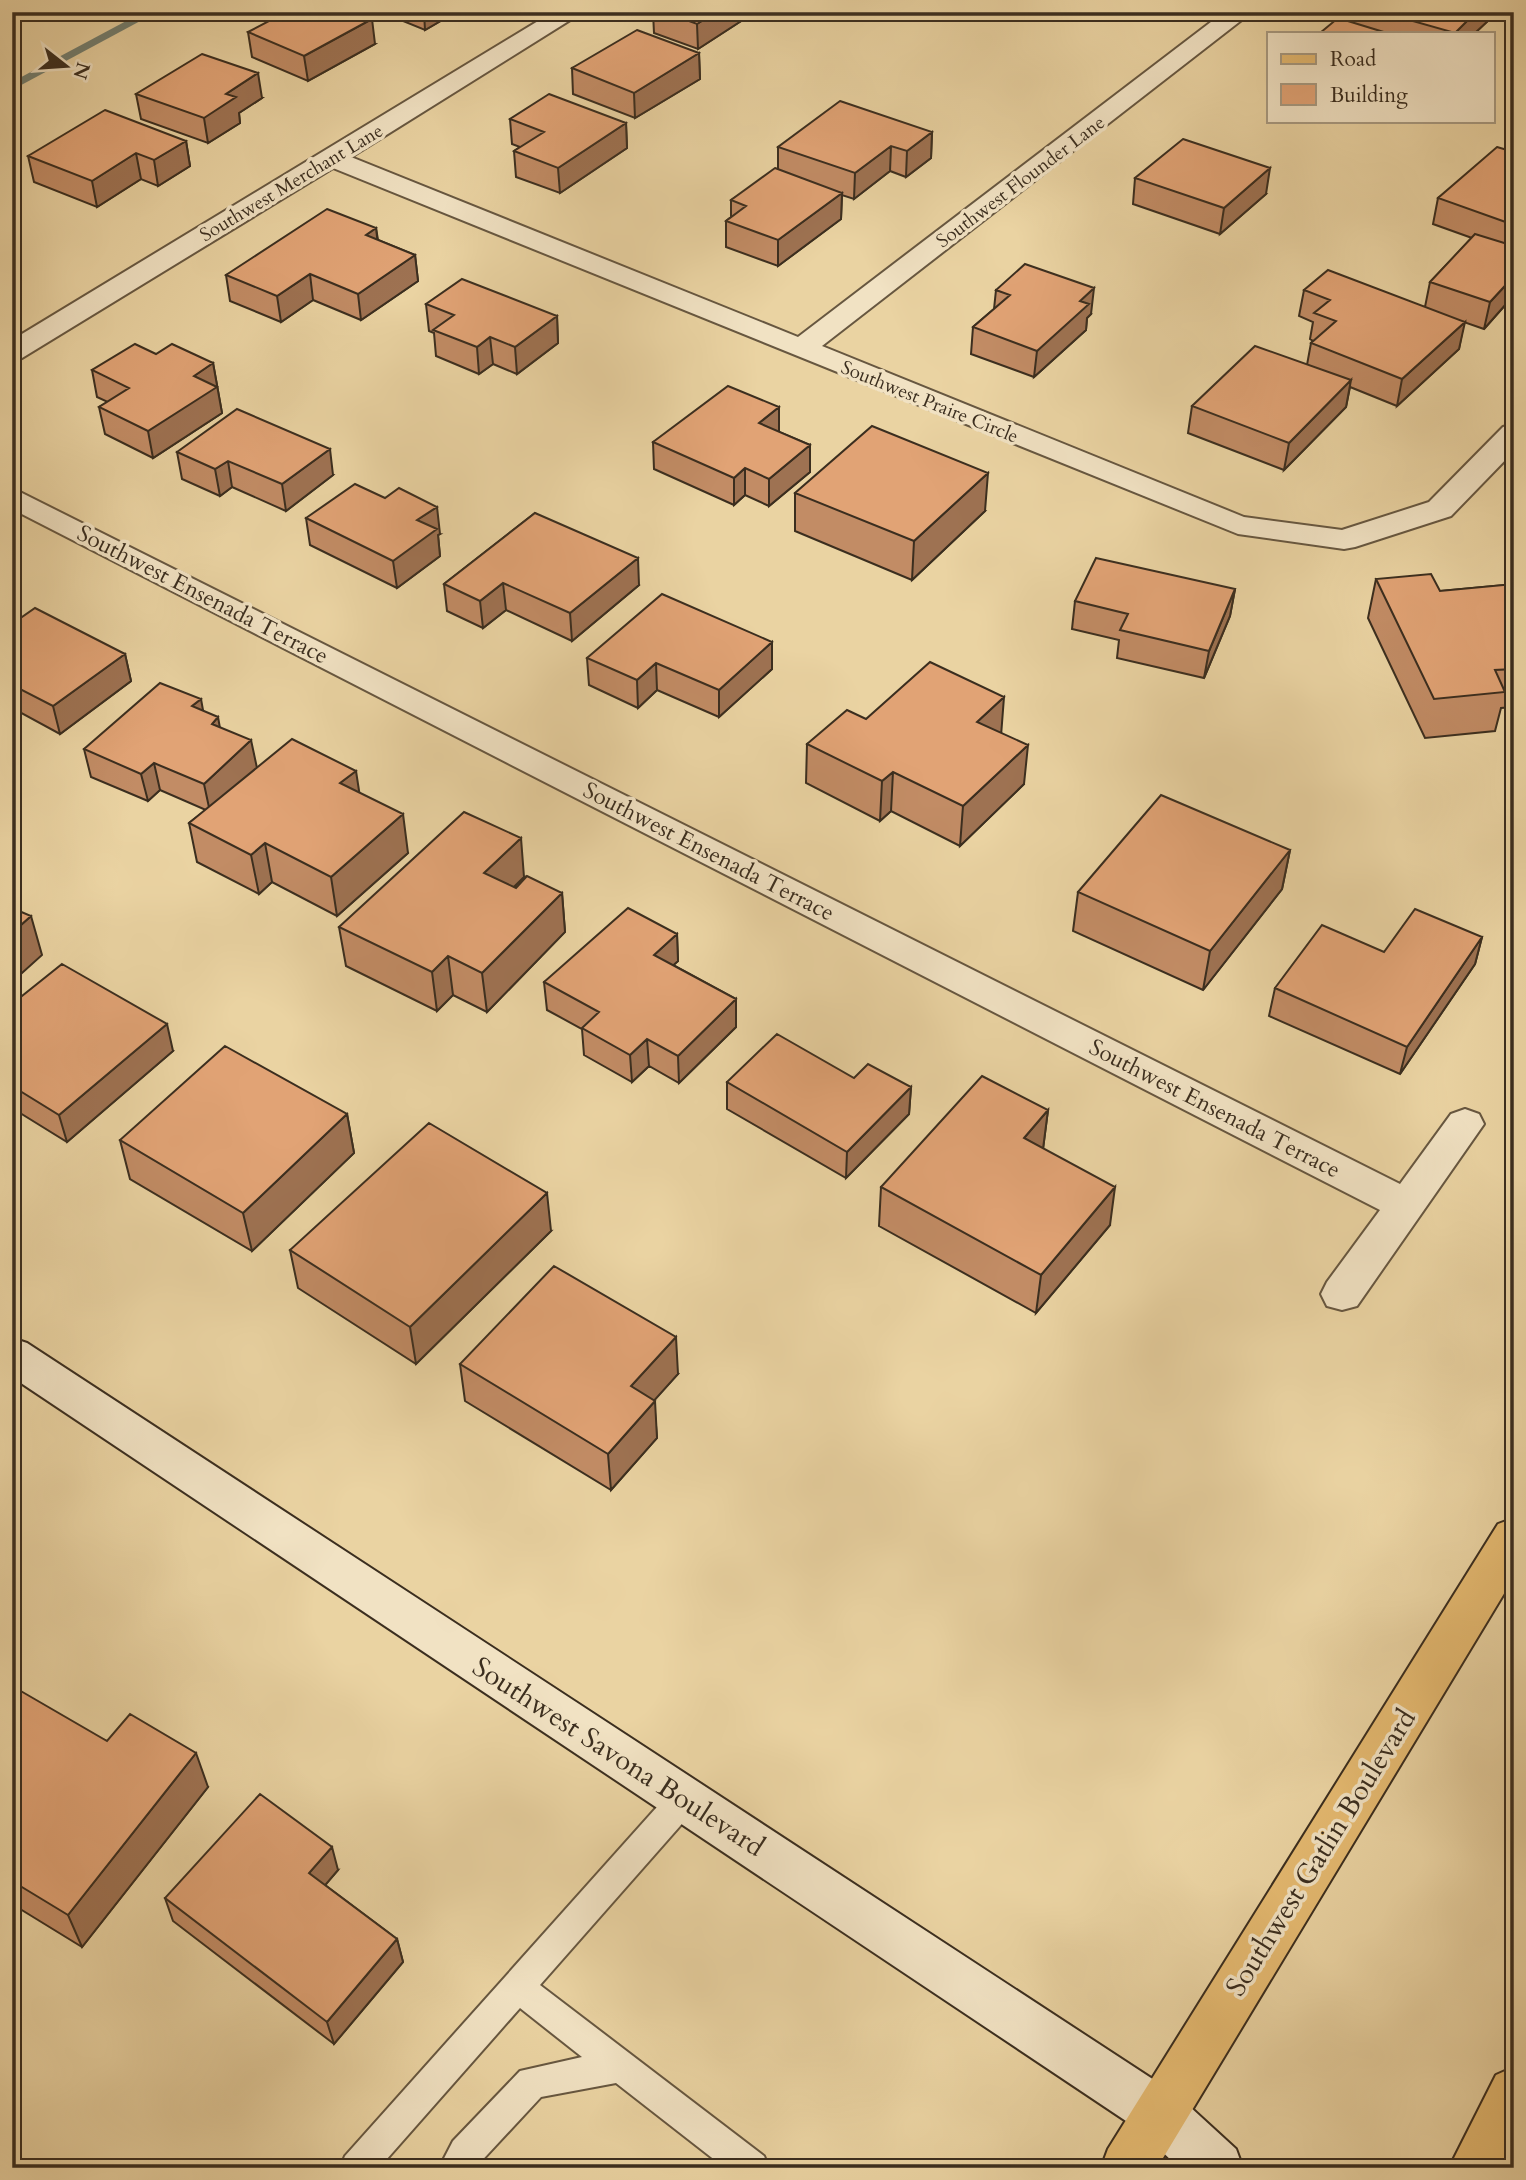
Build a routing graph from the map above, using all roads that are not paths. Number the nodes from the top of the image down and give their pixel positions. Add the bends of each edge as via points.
1 (571, 12) edge
2 (1240, 12) edge
3 (331, 158) junction
4 (800, 349) junction
5 (12, 352) edge
6 (1514, 433) edge
7 (12, 497) edge
8 (1465, 1124) dead end
9 (1406, 1205) junction
10 (1342, 1294) dead end
11 (12, 1355) edge
12 (1514, 1537) edge
13 (684, 1799) junction
14 (518, 1987) junction
15 (621, 2066) junction
16 (1514, 2093) edge
17 (1159, 2113) junction
18 (357, 2168) edge
19 (456, 2168) edge
20 (752, 2168) edge
21 (1127, 2168) edge
22 (1217, 2168) edge
23 (1475, 2168) edge

1 - 3 street, Southwest Merchant Lane
2 - 4 street, Southwest Flounder Lane
3 - 4 street, Southwest Praire Circle
3 - 5 street, Southwest Merchant Lane
4 - 6 street, Southwest Praire Circle via 1238,525 1343,540 1440,509
7 - 9 street, Southwest Ensenada Terrace
8 - 9 street
9 - 10 street
11 - 13 street, Southwest Savona Boulevard
12 - 17 main road, Southwest Gatlin Boulevard
13 - 14 lane
13 - 17 street, Southwest Savona Boulevard
14 - 15 lane
14 - 18 lane
15 - 19 lane via 533,2081
15 - 20 lane
16 - 23 main road
17 - 21 main road, Southwest Gatlin Boulevard
17 - 22 street, Southwest Savona Boulevard

